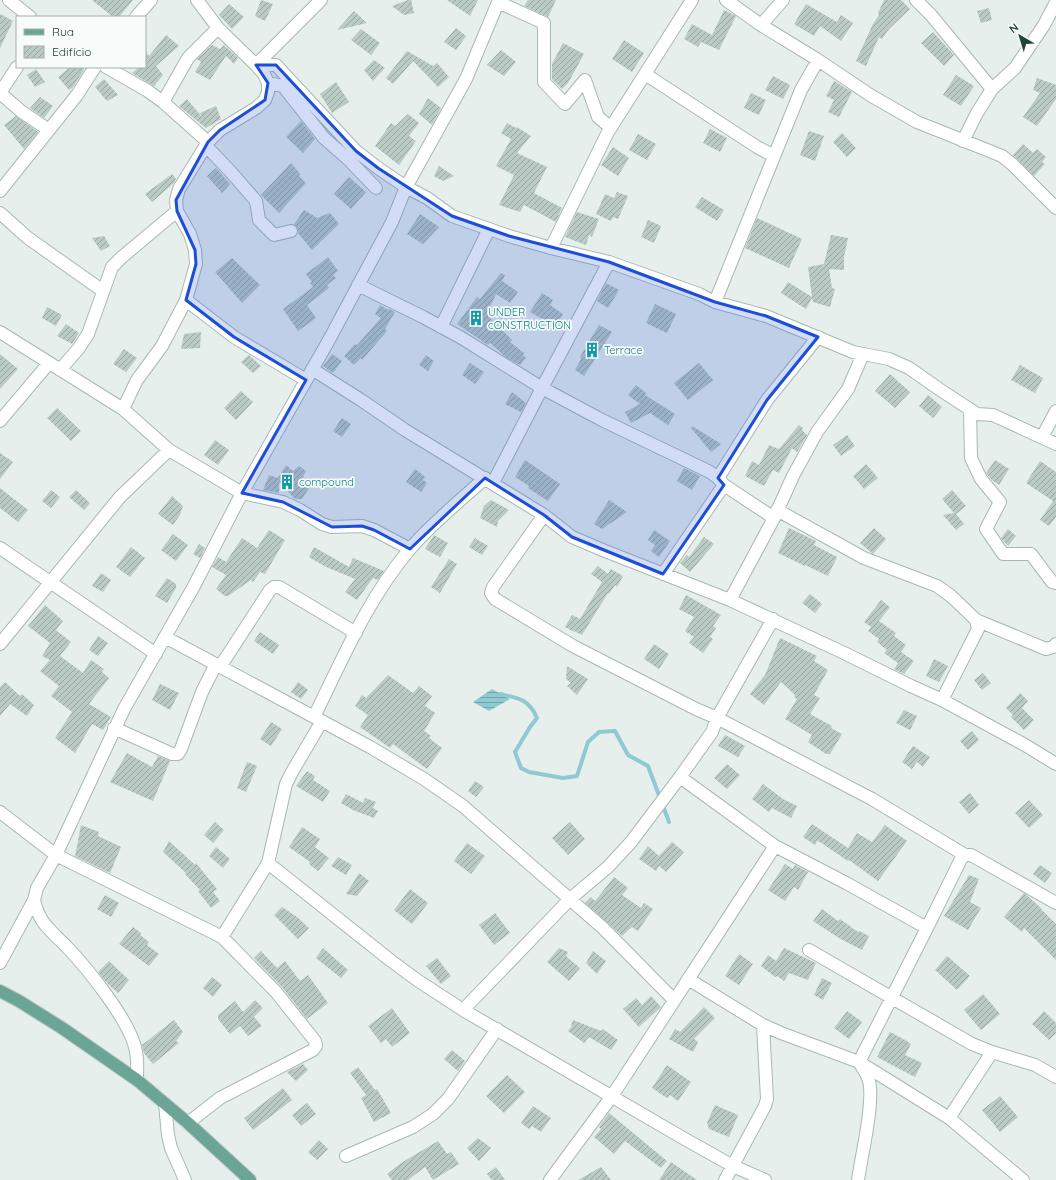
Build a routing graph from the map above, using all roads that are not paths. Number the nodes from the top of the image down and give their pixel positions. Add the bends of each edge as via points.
1 (9, 0) edge
2 (151, 0) edge
3 (321, 0) edge
4 (692, 0) edge
5 (726, 0) edge
6 (783, 0) edge
7 (916, 0) edge
8 (199, 1) edge
9 (499, 1) edge
10 (1056, 2) edge
11 (29, 16) edge
12 (137, 16) edge
13 (761, 25) junction
14 (218, 28) junction
15 (818, 60) junction
16 (256, 64) junction
17 (16, 68) edge
18 (94, 68) edge
19 (108, 68) edge
20 (645, 74) junction
21 (268, 83) junction
22 (992, 89) junction
23 (0, 93) edge
24 (163, 102) junction
25 (610, 128) junction
26 (49, 130) junction
27 (963, 141) junction
28 (207, 144) junction
29 (774, 156) junction
30 (406, 187) junction
31 (376, 188) dead end
32 (0, 191) edge
33 (1056, 208) edge
34 (177, 211) junction
35 (0, 213) edge
36 (489, 229) junction
37 (291, 231) dead end
38 (551, 248) junction
39 (609, 262) junction
40 (358, 285) junction
41 (103, 291) junction
42 (186, 300) junction
43 (715, 302) junction
44 (442, 327) junction
45 (0, 332) edge
46 (818, 337) junction
47 (863, 354) junction
48 (49, 363) junction
49 (312, 369) junction
50 (60, 370) junction
51 (306, 380) junction
52 (542, 388) junction
53 (123, 409) junction
54 (970, 409) junction
55 (1056, 411) edge
56 (0, 421) edge
57 (1042, 437) junction
58 (1056, 444) edge
59 (169, 450) junction
60 (489, 481) junction
61 (721, 482) junction
62 (242, 493) junction
63 (776, 514) junction
64 (544, 515) junction
65 (0, 548) edge
66 (410, 549) junction
67 (663, 574) junction
68 (50, 582) junction
69 (1056, 583) edge
70 (730, 600) junction
71 (773, 619) junction
72 (976, 620) junction
73 (356, 633) junction
74 (165, 637) junction
75 (0, 644) edge
76 (1056, 644) edge
77 (156, 654) junction
78 (218, 665) junction
79 (942, 700) junction
80 (717, 718) junction
81 (318, 719) junction
82 (114, 728) junction
83 (1056, 764) edge
84 (680, 777) junction
85 (0, 812) edge
86 (775, 846) junction
87 (965, 855) junction
88 (56, 856) junction
89 (268, 863) junction
90 (570, 899) junction
91 (34, 900) junction
92 (1056, 903) edge
93 (927, 928) junction
94 (222, 937) junction
95 (809, 950) dead end
96 (0, 963) edge
97 (688, 979) junction
98 (0, 991) edge
99 (892, 997) junction
100 (674, 1000) junction
101 (463, 1010) junction
102 (764, 1025) junction
103 (497, 1029) junction
104 (992, 1052) junction
105 (859, 1062) junction
106 (1056, 1077) edge
107 (137, 1080) junction
108 (612, 1096) junction
109 (165, 1104) junction
110 (949, 1118) junction
111 (188, 1123) junction
112 (346, 1156) dead end
113 (733, 1166) junction
114 (185, 1180) edge
115 (250, 1180) edge
116 (550, 1180) edge
117 (725, 1180) edge
118 (765, 1180) edge
119 (858, 1180) edge
120 (1023, 1180) edge

1 - 11 street
2 - 12 street
3 - 16 street
4 - 20 street
5 - 13 street
6 - 13 street
7 - 22 street
8 - 14 street
9 - 25 street via 544,23 544,82 565,104 585,80 598,117
9 - 30 street via 466,79
10 - 22 street via 1044,25 1014,68
13 - 15 street
14 - 16 street
14 - 24 street via 188,58
15 - 27 street via 870,95 911,118
15 - 29 street via 801,90
16 - 21 street
16 - 30 street via 276,65 356,151
17 - 23 street
18 - 26 street
19 - 24 street
20 - 25 street
20 - 29 street
21 - 28 street via 265,100 220,130
21 - 31 street via 283,86 324,138
22 - 27 street
23 - 26 street
24 - 28 street
25 - 38 street
26 - 32 street
27 - 33 street via 1002,156
28 - 34 street via 180,189 176,200
28 - 37 street via 256,201 259,220 274,235
29 - 43 street
30 - 36 street via 452,216
30 - 40 street via 392,222
34 - 41 street via 112,267
34 - 42 street via 190,234 195,250 196,264
35 - 41 street via 34,243
36 - 38 street
36 - 44 street
38 - 39 street
39 - 43 street
39 - 52 street
40 - 44 street
40 - 49 street
41 - 50 street via 88,334
42 - 51 street via 234,338
42 - 53 street via 162,346 136,380
43 - 46 street via 766,316
44 - 52 street
45 - 48 street
46 - 47 street
46 - 61 street via 768,400
47 - 54 street via 889,359 909,368
47 - 63 street via 848,389 817,432
48 - 50 street
48 - 56 street
49 - 51 street
49 - 60 street
50 - 53 street
51 - 62 street
52 - 60 street
52 - 61 street via 710,472
53 - 59 street
54 - 57 street via 976,414 993,415
54 - 69 street via 971,458 981,478 1000,502 986,529 1003,554 1031,554 1052,582
55 - 57 street
57 - 58 street
59 - 62 street
59 - 68 street via 120,497
60 - 64 street
60 - 66 street
61 - 63 street
61 - 67 street
62 - 66 street via 283,502 332,527 362,526 374,530
62 - 74 street
63 - 70 street
63 - 72 street via 864,558 937,586
64 - 67 street via 572,537
64 - 80 street via 492,587 491,593 495,599 573,646
65 - 68 street
66 - 73 street via 382,587
67 - 70 street
68 - 75 street
68 - 77 street
70 - 71 street
71 - 79 street
71 - 80 street
72 - 76 street via 1046,649
72 - 79 street via 978,629
73 - 78 street via 279,587 274,587
73 - 81 street
74 - 77 street
74 - 78 street
77 - 82 street
78 - 81 street
78 - 82 street via 202,692 178,754 172,754
79 - 83 street
80 - 84 street via 712,732
80 - 87 street via 872,799
81 - 89 street via 286,784
81 - 90 street via 418,775 463,806
82 - 88 street
84 - 86 street
84 - 90 street via 631,842
85 - 88 street
86 - 93 street
86 - 97 street
87 - 92 street via 971,855
87 - 93 street
88 - 91 street via 37,888
88 - 94 street
89 - 94 street
89 - 101 street via 390,960
90 - 100 street via 603,928
90 - 101 street
91 - 96 street
91 - 107 street via 37,913 46,926 96,980 124,1022 136,1052
93 - 99 street
94 - 111 street via 276,992 315,1041 316,1046 313,1050 220,1098
95 - 99 street
97 - 100 street
97 - 102 street
98 - 107 main road via 62,1028
99 - 104 street via 972,1044
99 - 105 street
100 - 108 street
101 - 103 street
102 - 105 street
102 - 113 street via 767,1098
103 - 108 street
103 - 112 street via 448,1099 433,1114 413,1127
104 - 106 street via 1035,1065
104 - 110 street
105 - 110 street
105 - 119 street via 868,1078 870,1105
107 - 109 main road
108 - 113 street
108 - 116 street
109 - 111 main road
109 - 114 street via 171,1148
110 - 120 street
111 - 115 main road
113 - 117 street
113 - 118 street

